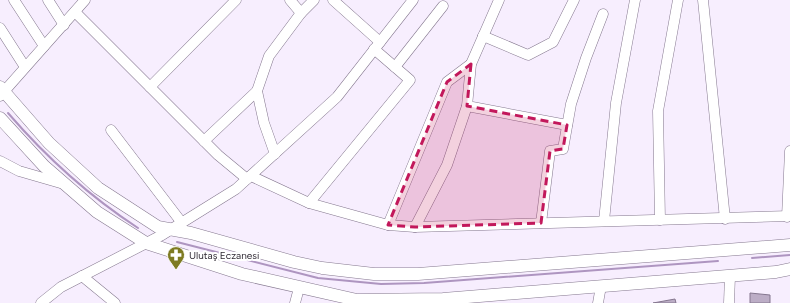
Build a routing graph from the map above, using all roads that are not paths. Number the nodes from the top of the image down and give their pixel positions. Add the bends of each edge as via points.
1 (14, 0) edge
2 (48, 0) edge
3 (85, 0) edge
4 (236, 0) edge
5 (290, 0) edge
6 (314, 0) edge
7 (333, 0) edge
8 (413, 0) edge
9 (499, 0) edge
10 (574, 0) edge
11 (635, 0) edge
12 (678, 0) edge
13 (702, 0) edge
14 (443, 6) dead end
15 (75, 12) junction
16 (301, 14) junction
17 (603, 14) dead end
18 (64, 25) junction
19 (0, 28) edge
20 (483, 36) junction
21 (44, 46) junction
22 (377, 46) junction
23 (471, 64) junction
24 (25, 67) junction
25 (395, 67) junction
26 (150, 87) junction
27 (1, 91) edge
28 (257, 91) junction
29 (467, 106) junction
30 (0, 118) edge
31 (567, 125) junction
32 (111, 130) dead end
33 (204, 141) junction
34 (790, 151) edge
35 (275, 154) junction
36 (0, 161) edge
37 (249, 178) junction
38 (66, 185) junction
39 (309, 203) junction
40 (789, 216) edge
41 (725, 219) junction
42 (660, 220) junction
43 (604, 221) junction
44 (541, 222) junction
45 (388, 225) junction
46 (177, 226) junction
47 (415, 227) junction
48 (146, 243) junction
49 (790, 245) edge
50 (790, 268) edge
51 (82, 276) junction
52 (730, 276) junction
53 (601, 286) junction
54 (299, 288) junction
55 (443, 301) edge
56 (356, 302) edge
57 (410, 302) edge
58 (41, 303) edge
59 (115, 303) edge
60 (295, 303) edge
61 (598, 303) edge
62 (729, 303) edge

1 - 21 street
2 - 18 street
3 - 15 street
4 - 26 street
5 - 16 street
6 - 16 street
7 - 22 street
8 - 22 street
9 - 20 street
10 - 20 street via 553,42 528,55
11 - 43 street via 616,103
12 - 42 street via 658,111
13 - 41 street
14 - 25 street
15 - 18 street
15 - 26 street
16 - 28 street via 269,56
17 - 31 street via 576,89
18 - 21 street
19 - 24 street
20 - 23 street
21 - 24 street
22 - 25 street
22 - 35 street via 336,97
23 - 29 street
23 - 45 street via 447,82
24 - 27 street
25 - 39 street via 410,80
26 - 33 street
27 - 46 main road via 49,143 98,188 158,227
28 - 33 street
28 - 35 street via 264,123
29 - 31 street
29 - 47 street via 447,165
30 - 38 main road via 44,166
31 - 44 street via 563,149 550,151
32 - 46 street
33 - 37 street
34 - 40 street
35 - 37 street
36 - 38 street via 19,171
37 - 39 street
37 - 46 street
38 - 48 main road via 97,212
39 - 45 street
40 - 41 street
41 - 42 street
42 - 43 street
43 - 44 street
44 - 47 street
45 - 47 street
46 - 48 street
46 - 49 main road via 308,265 351,272 392,274
48 - 51 street
48 - 54 main road via 242,274
50 - 52 main road via 776,272
51 - 58 street via 61,287
51 - 59 street
52 - 53 main road
52 - 62 street
53 - 55 main road
53 - 61 street
54 - 56 main road
54 - 60 street
55 - 57 main road
56 - 57 main road

